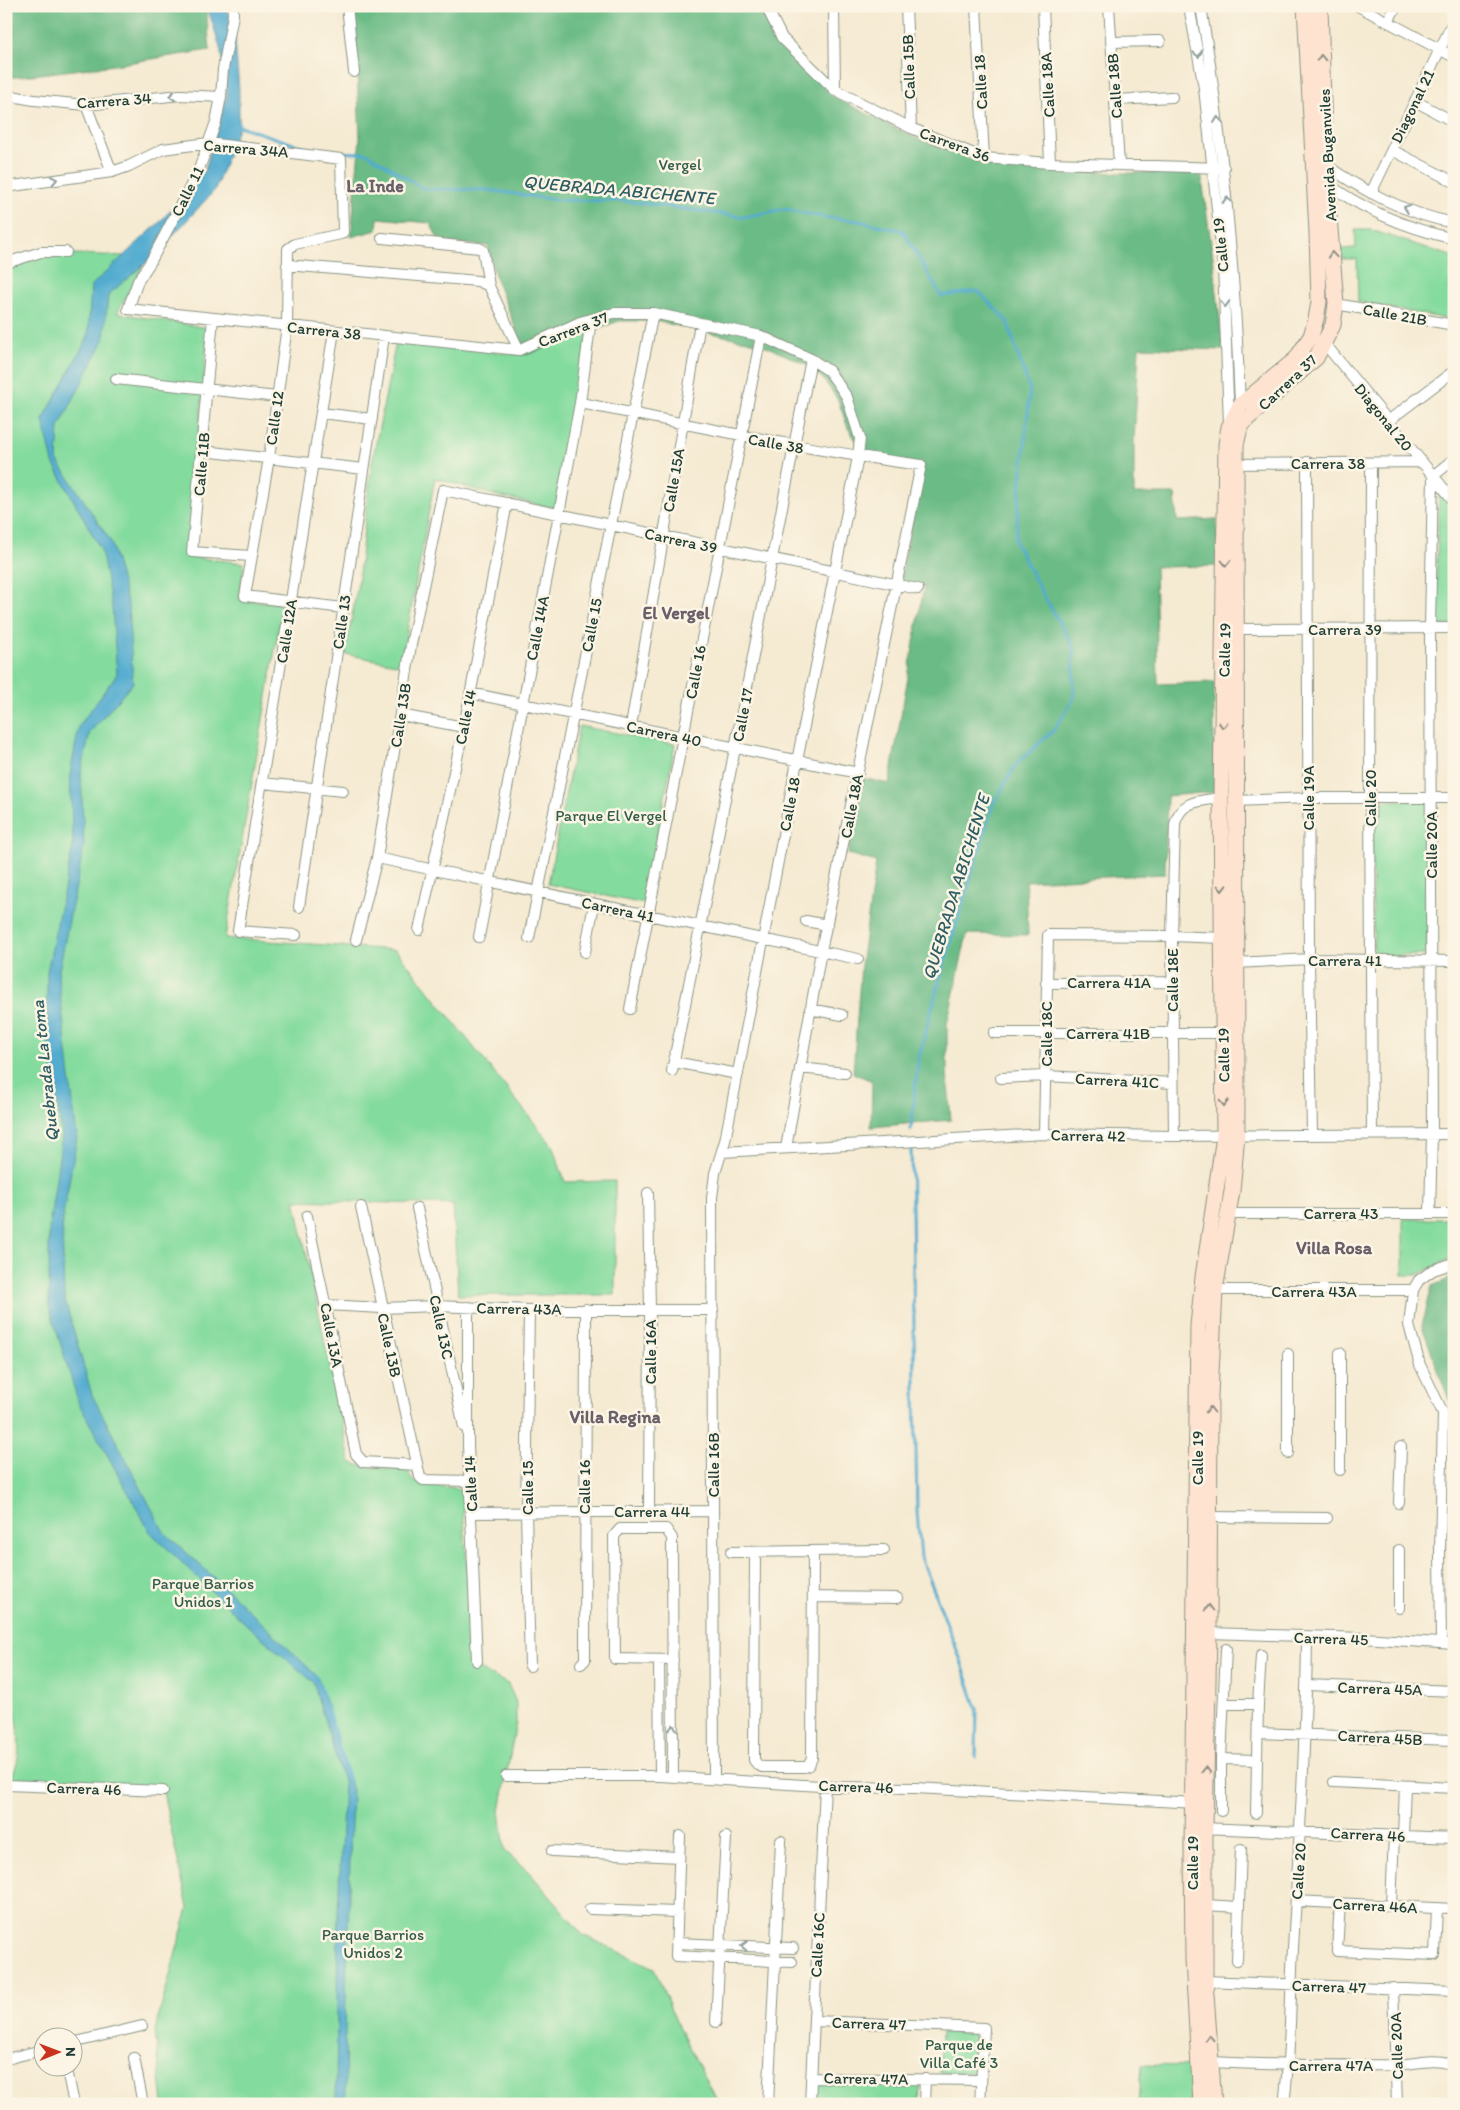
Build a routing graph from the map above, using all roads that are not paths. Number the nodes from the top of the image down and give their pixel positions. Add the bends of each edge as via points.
1 (347, 6) edge
2 (766, 6) edge
3 (834, 6) edge
4 (906, 6) edge
5 (976, 6) edge
6 (1043, 6) edge
7 (1109, 6) edge
8 (1189, 6) edge
9 (1201, 6) edge
10 (1305, 6) edge
11 (1320, 6) edge
12 (1358, 6) edge
13 (1396, 6) edge
14 (233, 11) edge
15 (1454, 20) edge
16 (1388, 22) junction
17 (1160, 41) dead end
18 (1111, 42) junction
19 (1440, 50) junction
20 (1454, 57) edge
21 (354, 72) dead end
22 (835, 90) junction
23 (6, 95) edge
24 (221, 97) junction
25 (1172, 97) dead end
26 (1114, 100) junction
27 (1415, 101) junction
28 (86, 105) junction
29 (1454, 122) edge
30 (911, 128) junction
31 (210, 143) junction
32 (1392, 150) junction
33 (984, 158) junction
34 (1050, 163) junction
35 (1119, 166) junction
36 (1212, 168) junction
37 (1224, 168) junction
38 (1319, 169) junction
39 (112, 172) junction
40 (1454, 182) edge
41 (1328, 184) junction
42 (6, 187) edge
43 (1371, 193) junction
44 (1454, 223) edge
45 (382, 238) dead end
46 (1454, 239) edge
47 (295, 244) joint
48 (66, 252) dead end
49 (6, 263) edge
50 (287, 265) junction
51 (489, 286) junction
52 (1319, 302) joint
53 (1336, 304) junction
54 (128, 310) joint
55 (653, 313) junction
56 (214, 318) junction
57 (591, 319) junction
58 (700, 323) junction
59 (1454, 325) edge
60 (288, 326) junction
61 (334, 331) junction
62 (384, 336) junction
63 (761, 336) junction
64 (1311, 336) junction
65 (1325, 344) junction
66 (519, 350) junction
67 (811, 358) junction
68 (1454, 371) edge
69 (116, 379) dead end
70 (208, 388) junction
71 (277, 397) junction
72 (580, 403) junction
73 (1240, 406) junction
74 (321, 413) junction
75 (633, 413) junction
76 (372, 419) junction
77 (1388, 421) junction
78 (683, 424) junction
79 (1235, 428) junction
80 (741, 436) junction
81 (794, 446) junction
82 (202, 451) junction
83 (858, 457) junction
84 (269, 458) junction
85 (1454, 459) edge
86 (1307, 462) junction
87 (1422, 462) junction
88 (313, 463) junction
89 (1371, 463) junction
90 (1235, 464) junction
91 (921, 466) joint
92 (364, 469) junction
93 (1434, 476) junction
94 (443, 490) joint
95 (1454, 502) edge
96 (507, 503) junction
97 (558, 514) junction
98 (611, 525) junction
99 (664, 536) junction
100 (720, 548) junction
101 (251, 556) junction
102 (772, 559) junction
103 (835, 572) junction
104 (896, 585) junction
105 (918, 589) dead end
106 (291, 602) junction
107 (343, 608) junction
108 (1309, 628) junction
109 (1430, 628) junction
110 (1454, 628) edge
111 (1237, 629) junction
112 (1372, 629) junction
113 (470, 693) junction
114 (523, 704) junction
115 (573, 714) junction
116 (400, 715) junction
117 (631, 726) junction
118 (464, 727) junction
119 (683, 737) junction
120 (735, 748) junction
121 (797, 761) junction
122 (858, 773) junction
123 (262, 783) junction
124 (316, 787) junction
125 (343, 791) dead end
126 (1308, 798) junction
127 (1430, 798) junction
128 (1454, 798) edge
129 (1370, 799) junction
130 (1229, 800) junction
131 (377, 858) junction
132 (433, 870) junction
133 (489, 882) junction
134 (538, 892) junction
135 (594, 904) junction
136 (299, 907) dead end
137 (648, 915) junction
138 (806, 921) dead end
139 (827, 925) junction
140 (701, 926) junction
141 (419, 930) dead end
142 (296, 935) dead end
143 (1172, 936) junction
144 (479, 937) dead end
145 (529, 938) dead end
146 (1223, 938) junction
147 (763, 939) junction
148 (356, 940) dead end
149 (821, 951) junction
150 (585, 952) dead end
151 (858, 959) dead end
152 (1308, 959) junction
153 (1372, 959) junction
154 (1431, 961) junction
155 (1454, 961) edge
156 (1236, 963) junction
157 (1046, 982) junction
158 (1172, 982) junction
159 (630, 1009) dead end
160 (810, 1009) junction
161 (842, 1015) dead end
162 (994, 1033) dead end
163 (1045, 1033) junction
164 (1172, 1033) junction
165 (1222, 1033) junction
166 (800, 1068) junction
167 (845, 1073) dead end
168 (738, 1074) junction
169 (1046, 1076) junction
170 (1001, 1078) dead end
171 (1173, 1083) junction
172 (1044, 1134) junction
173 (1312, 1134) junction
174 (1372, 1134) junction
175 (1432, 1134) junction
176 (1454, 1134) edge
177 (1231, 1135) junction
178 (1174, 1136) junction
179 (786, 1148) junction
180 (722, 1152) junction
181 (648, 1193) dead end
182 (360, 1208) dead end
183 (417, 1208) dead end
184 (1430, 1213) junction
185 (1228, 1214) junction
186 (1454, 1214) edge
187 (306, 1216) dead end
188 (1454, 1263) edge
189 (1215, 1290) junction
190 (1412, 1290) junction
191 (326, 1305) junction
192 (437, 1306) junction
193 (468, 1307) junction
194 (382, 1308) junction
195 (586, 1309) junction
196 (529, 1310) junction
197 (650, 1310) junction
198 (713, 1310) junction
199 (1340, 1353) dead end
200 (1288, 1354) dead end
201 (468, 1445) junction
202 (1401, 1447) dead end
203 (1288, 1453) dead end
204 (417, 1465) junction
205 (1340, 1470) dead end
206 (470, 1481) junction
207 (1399, 1503) dead end
208 (584, 1511) junction
209 (649, 1511) junction
210 (713, 1511) junction
211 (526, 1512) junction
212 (471, 1513) junction
213 (1208, 1517) junction
214 (1327, 1518) dead end
215 (884, 1550) dead end
216 (1399, 1550) dead end
217 (813, 1551) junction
218 (731, 1552) dead end
219 (755, 1552) junction
220 (813, 1596) junction
221 (897, 1598) dead end
222 (1400, 1608) dead end
223 (1209, 1633) junction
224 (1308, 1638) junction
225 (1441, 1643) junction
226 (1454, 1644) edge
227 (1226, 1649) dead end
228 (1261, 1655) dead end
229 (660, 1660) junction
230 (673, 1660) junction
231 (477, 1661) dead end
232 (581, 1664) dead end
233 (530, 1666) dead end
234 (1307, 1685) junction
235 (1454, 1691) edge
236 (1224, 1704) junction
237 (1258, 1704) junction
238 (1223, 1729) junction
239 (1207, 1730) junction
240 (1258, 1733) junction
241 (1306, 1733) junction
242 (1454, 1740) edge
243 (1221, 1759) junction
244 (1257, 1760) junction
245 (506, 1776) dead end
246 (660, 1776) junction
247 (673, 1777) junction
248 (714, 1779) junction
249 (1334, 1782) dead end
250 (6, 1785) edge
251 (825, 1786) junction
252 (1405, 1786) junction
253 (1454, 1788) edge
254 (163, 1791) dead end
255 (1199, 1803) junction
256 (1222, 1811) dead end
257 (1256, 1813) dead end
258 (1199, 1828) junction
259 (1301, 1831) junction
260 (680, 1836) dead end
261 (1399, 1836) junction
262 (726, 1837) dead end
263 (1454, 1838) edge
264 (782, 1841) dead end
265 (1241, 1848) dead end
266 (552, 1851) dead end
267 (679, 1858) junction
268 (1296, 1901) junction
269 (1340, 1903) junction
270 (1205, 1905) junction
271 (1391, 1906) junction
272 (1239, 1907) junction
273 (1437, 1908) junction
274 (590, 1909) dead end
275 (1454, 1909) edge
276 (677, 1912) junction
277 (676, 1943) junction
278 (720, 1945) junction
279 (776, 1948) junction
280 (792, 1948) dead end
281 (720, 1959) junction
282 (1237, 1960) dead end
283 (775, 1962) junction
284 (792, 1962) dead end
285 (1205, 1981) junction
286 (1291, 1985) junction
287 (1393, 1988) junction
288 (1454, 1991) edge
289 (814, 2021) junction
290 (716, 2022) dead end
291 (142, 2026) dead end
292 (82, 2041) edge
293 (32, 2052) edge
294 (134, 2058) dead end
295 (6, 2059) edge
296 (1211, 2062) junction
297 (1397, 2065) junction
298 (1289, 2066) junction
299 (1452, 2067) edge
300 (69, 2078) edge
301 (811, 2078) junction
302 (925, 2079) junction
303 (981, 2080) junction
304 (74, 2104) edge
305 (143, 2104) edge
306 (768, 2104) edge
307 (810, 2104) edge
308 (924, 2104) edge
309 (980, 2104) edge
310 (1200, 2104) edge
311 (1214, 2104) edge
312 (1284, 2104) edge
313 (1397, 2104) edge

1 - 21 street
2 - 22 street, Carrera 36 via 782,38
3 - 22 street
4 - 30 street, Calle 15B
5 - 33 street, Calle 18
6 - 34 street, Calle 18A
7 - 18 street, Calle 18B
8 -> 36 street, Calle 19 via 1204,88
37 -> 9 street, Calle 19
10 - 38 main road, Avenida Buganviles via 1312,155
38 -> 11 main road, Avenida Buganviles
12 - 16 street
13 - 16 street
14 - 24 street, Calle 11
15 - 19 street, Diagonal 21
16 - 19 street
17 - 18 street
18 - 26 street, Calle 18B
19 - 20 street
19 - 27 street, Diagonal 21
22 - 30 street, Carrera 36
23 - 28 street, Carrera 34
24 -> 28 street, Carrera 34 via 180,95
24 - 31 street, Calle 11
25 - 26 street
26 - 35 street, Calle 18B
27 - 29 street
27 - 32 street, Diagonal 21
28 - 39 street
30 - 33 street, Carrera 36
31 - 39 street, Carrera 34A via 163,149
31 - 47 street, Carrera 34A via 341,159 343,232
31 - 54 street, Calle 11 via 198,172 138,281
32 - 40 street
32 - 43 street, Diagonal 21
33 - 34 street, Carrera 36
34 - 35 street, Carrera 36
35 - 36 street, Carrera 36
36 - 37 street, Carrera 36
36 -> 79 street, Calle 19
73 -> 37 street, Calle 19 via 1233,262
38 - 41 main road, Avenida Buganviles
38 - 43 street
38 - 52 main road, Avenida Buganviles
42 -> 39 street, Carrera 34A
41 - 46 street via 1378,214
53 -> 41 main road, Avenida Buganviles
44 -> 43 street
45 - 51 street, Carrera 37 via 483,250
47 - 50 street, Calle 12 via 288,248
48 - 49 street via 41,252
50 - 51 street via 478,281
50 - 60 street, Calle 12
51 - 66 street, Carrera 37
52 - 64 main road, Carrera 37
53 - 59 street, Calle 21B
53 - 65 main road, Carrera 37 via 1333,325
54 - 56 street, Carrera 38
55 - 57 street, Carrera 37 via 614,313
55 - 58 street, Carrera 37
55 - 75 street, Calle 15
56 - 60 street, Carrera 38
56 - 70 street, Calle 11B
57 - 66 street, Carrera 37
57 - 72 street, Calle 14A
58 - 63 street, Carrera 37
58 - 78 street, Calle 15A
60 - 61 street, Carrera 38
60 - 71 street, Calle 12
61 - 62 street, Carrera 38
61 - 74 street, Calle 12A
62 - 66 street, Carrera 38
62 - 76 street, Calle 13
63 - 67 street, Carrera 37
63 - 80 street, Calle 16
64 - 65 street, Diagonal 20
64 - 73 main road, Carrera 37 via 1296,359
65 - 77 street, Diagonal 20
65 - 79 main road, Carrera 37 via 1316,358
67 - 81 street, Calle 17
67 - 83 street, Carrera 37 via 829,371 847,397 860,438
68 - 77 street
69 - 70 street
70 - 71 street
70 - 82 street, Calle 11B
71 - 84 street, Calle 12
72 - 75 street, Calle 38
72 - 97 street, Calle 14A
73 - 79 main road, Carrera 37
74 - 76 street
74 - 88 street, Calle 12A
75 - 78 street, Calle 38
75 - 98 street, Calle 15
76 - 92 street, Calle 13
77 - 87 street, Diagonal 20
78 - 80 street, Calle 38
78 - 99 street, Calle 15A
79 - 90 main road, Calle 19
79 -> 130 main road, Calle 19 via 1226,444 1225,469
80 - 81 street, Calle 38
80 - 100 street, Calle 16
81 - 83 street, Calle 38
81 - 102 street, Calle 17
82 - 84 street
82 - 101 street, Calle 11B via 192,552
83 - 91 street, Calle 38
83 - 103 street, Calle 18
84 - 88 street
84 - 101 street, Calle 12
85 - 93 street
86 - 89 street, Carrera 38
86 - 90 street, Carrera 38
86 - 108 street, Calle 19A
87 - 89 street, Carrera 38
87 - 93 street, Diagonal 20
88 - 92 street
88 - 106 street, Calle 12A
89 - 112 street, Calle 20
90 - 111 main road, Calle 19
91 - 104 street, Calle 18A
92 - 107 street, Calle 13
93 - 95 street, Diagonal 20
93 - 109 street, Calle 20A
94 - 96 street, Carrera 39
94 - 116 street, Calle 13B
96 - 97 street, Carrera 39
96 - 113 street, Calle 14
97 - 98 street, Carrera 39
97 - 114 street, Calle 14A
98 - 99 street, Carrera 39
98 - 115 street, Calle 15
99 - 100 street, Carrera 39
99 - 117 street, Calle 15A
100 - 102 street, Carrera 39
100 - 119 street, Calle 16
101 - 106 street, Calle 12 via 245,596
102 - 103 street, Carrera 39
102 - 120 street, Calle 17
103 - 104 street, Carrera 39
103 - 121 street, Calle 18
104 - 105 street, Carrera 39
104 - 122 street, Calle 18A
106 - 107 street
106 - 123 street, Calle 12A
107 - 124 street, Calle 13
108 - 111 street, Carrera 39
108 - 112 street, Carrera 39
108 - 126 street, Calle 19A
109 - 110 street, Carrera 39
109 - 112 street, Carrera 39
109 - 127 street, Calle 20A
111 - 130 main road, Calle 19
112 - 129 street, Calle 20
113 - 114 street, Carrera 40
113 - 118 street, Calle 14
114 - 115 street, Carrera 40
114 - 133 street, Calle 14A
115 - 117 street, Carrera 40
115 - 134 street, Calle 15
116 - 118 street
116 - 131 street, Calle 13B
117 - 119 street, Carrera 40
118 - 132 street, Calle 14
119 - 120 street, Carrera 40
119 - 137 street, Calle 16
120 - 121 street, Carrera 40
120 - 140 street, Calle 17
121 - 122 street, Carrera 40
121 - 147 street, Calle 18
122 - 139 street, Calle 18A
123 - 124 street
123 - 142 street, Calle 12A via 238,931
124 - 125 street
124 - 136 street, Calle 13
126 - 129 street
126 - 130 street
126 - 152 street, Calle 19A
127 - 128 street
127 - 129 street
127 - 154 street, Calle 20A
129 - 153 street, Calle 20
130 - 143 street, Calle 18E via 1192,802 1177,816
130 -> 146 main road, Calle 19
130 - 156 main road, Calle 19
131 - 132 street, Carrera 41
131 - 148 street, Calle 13B
132 - 133 street, Carrera 41
132 - 141 street, Calle 14
133 - 134 street, Carrera 41
133 - 144 street, Calle 14A
134 - 135 street, Carrera 41
134 - 145 street, Calle 15
135 - 137 street, Carrera 41
135 - 150 street
137 - 140 street, Carrera 41
137 - 159 street, Calle 16
138 - 139 street
139 - 149 street, Calle 18A
140 - 147 street, Carrera 41
140 - 168 street, Calle 17 via 673,1066
143 - 146 street
143 - 157 street, Calle 18C via 1048,935
143 - 158 street, Calle 18E
146 - 165 main road, Calle 19
147 - 149 street, Carrera 41
147 - 168 street, Calle 18
149 - 151 street, Carrera 41
149 - 160 street, Calle 18A
152 - 153 street, Carrera 41
152 - 156 street, Carrera 41
152 - 173 street, Calle 19A
153 - 154 street, Carrera 41
153 - 174 street, Calle 20
154 - 155 street, Carrera 41
154 - 175 street, Calle 20A
156 - 177 main road, Calle 19
157 - 158 street, Carrera 41A
157 - 163 street, Calle 18C
158 - 164 street, Calle 18E
160 - 161 street
160 - 166 street, Calle 18A
162 - 163 street, Carrera 41B
163 - 164 street, Carrera 41B
163 - 169 street, Calle 18C
164 - 165 street, Carrera 41B
164 - 171 street, Calle 18E
165 -> 177 main road, Calle 19
166 - 167 street
166 - 179 street, Calle 18A
168 - 180 street, Calle 18
169 - 170 street, Carrera 41C
169 - 171 street, Carrera 41C
169 - 172 street, Calle 18C
171 - 178 street, Calle 18E
172 - 178 street, Carrera 42
172 - 179 street, Carrera 42
173 - 174 street, Carrera 42
173 - 177 street, Carrera 42
174 - 175 street, Carrera 42
175 - 176 street, Carrera 42
175 - 184 street, Calle 20A
177 - 178 street, Carrera 42
177 - 185 main road, Calle 19
177 - 255 main road, Calle 19 via 1218,1188 1198,1326
179 - 180 street, Carrera 42
180 - 198 street, Calle 16B via 712,1198
181 - 197 street, Calle 16A
182 - 194 street, Calle 13B
183 - 192 street, Calle 13C
184 - 185 street, Carrera 43
184 - 186 street, Carrera 43
185 - 189 main road, Calle 19
187 - 191 street, Calle 13A
188 - 190 street via 1433,1270
189 - 190 street, Carrera 43A
213 -> 189 main road, Calle 19
190 - 225 street via 1409,1325 1420,1365 1443,1413
191 - 194 street, Carrera 43A
191 - 204 street, Calle 13A via 356,1454 363,1462
192 - 193 street, Carrera 43A
192 - 194 street, Carrera 43A
192 - 201 street, Calle 13C
193 - 196 street, Carrera 43A
193 - 201 street, Calle 14
194 - 204 street, Calle 13B
195 - 196 street, Carrera 43A
195 - 197 street, Carrera 43A
195 - 208 street, Calle 16
196 - 211 street, Calle 15
197 - 198 street, Carrera 43A
197 - 209 street, Calle 16A
198 - 210 street, Calle 16B
199 - 205 street
200 - 203 street
201 - 206 street, Calle 14
202 - 207 street
204 - 206 street, Calle 13B via 423,1480
206 - 212 street, Calle 14
208 - 209 street, Carrera 44
208 - 211 street, Carrera 44
208 - 232 street, Calle 16 via 585,1660
209 - 210 street, Carrera 44
210 - 248 street, Calle 16B
211 - 212 street, Carrera 44
211 - 233 street, Calle 15
212 - 231 street, Calle 14
213 - 214 street
223 -> 213 main road, Calle 19
215 - 217 street
216 - 222 street
217 - 219 street
217 - 220 street
218 - 219 street
219 - 220 street via 754,1760 762,1767 805,1767 812,1758
220 - 221 street
223 - 224 street, Carrera 45
223 - 239 main road, Calle 19
224 - 225 street, Carrera 45
224 - 234 street, Calle 20
225 - 226 street, Carrera 45
227 - 236 street
228 - 237 street
229 - 230 street
229 - 230 street via 615,1659 614,1536 620,1529 666,1529 672,1535
229 - 246 street
247 -> 230 street
234 - 235 street, Carrera 45A
234 - 241 street, Calle 20
236 - 237 street
236 - 238 street
237 - 240 street
238 - 239 street
238 - 243 street
255 -> 239 main road, Calle 19
240 - 241 street, Carrera 45B
240 - 244 street
241 - 242 street, Carrera 45B
241 - 259 street, Calle 20
243 - 244 street
243 - 256 street
244 - 257 street
245 - 246 street, Carrera 46
246 - 247 street, Carrera 46
247 - 248 street, Carrera 46
248 - 251 street, Carrera 46
249 - 252 street
250 - 254 street, Carrera 46
251 - 255 street, Carrera 46
251 - 289 street, Calle 16C
252 - 253 street
252 - 261 street
255 - 258 main road, Calle 19
258 - 259 street, Carrera 46
258 - 270 main road, Calle 19
258 - 310 main road, Calle 19 via 1193,1959
259 - 261 street, Carrera 46
259 - 268 street, Calle 20
260 - 267 street
261 - 263 street, Carrera 46
261 - 271 street
262 - 278 street
264 - 279 street
265 - 272 street
266 - 267 street
267 - 276 street
268 - 269 street, Carrera 46A
268 - 286 street, Calle 20
269 - 271 street, Carrera 46A
269 - 273 street via 1337,1951 1435,1955
270 - 272 street
270 - 285 main road, Calle 19
271 - 273 street, Carrera 46A
272 - 282 street
273 - 275 street, Carrera 46A
274 - 276 street
276 - 277 street
277 - 278 street
277 - 281 street via 676,1956
279 -> 278 street
278 - 281 street
279 - 280 street
279 - 283 street
281 - 283 street
281 - 290 street
283 - 284 street
283 - 306 street
285 - 286 street, Carrera 47
296 -> 285 main road, Calle 19
286 - 287 street, Carrera 47
286 - 298 street, Calle 20
287 - 288 street, Carrera 47
287 - 297 street, Calle 20A
289 - 301 street, Calle 16C
289 - 303 street, Carrera 47 via 984,2028
291 - 292 street
293 - 295 street
294 - 305 street
296 - 298 street, Carrera 47A
296 - 311 main road, Calle 19
297 - 298 street, Carrera 47A
297 - 299 street, Carrera 47A via 1440,2060
297 - 313 street, Calle 20A
298 - 312 street, Calle 20
300 - 304 street
301 - 302 street, Carrera 47A
301 - 307 street, Calle 16C
302 - 303 street, Carrera 47A
302 - 308 street
303 - 309 street

